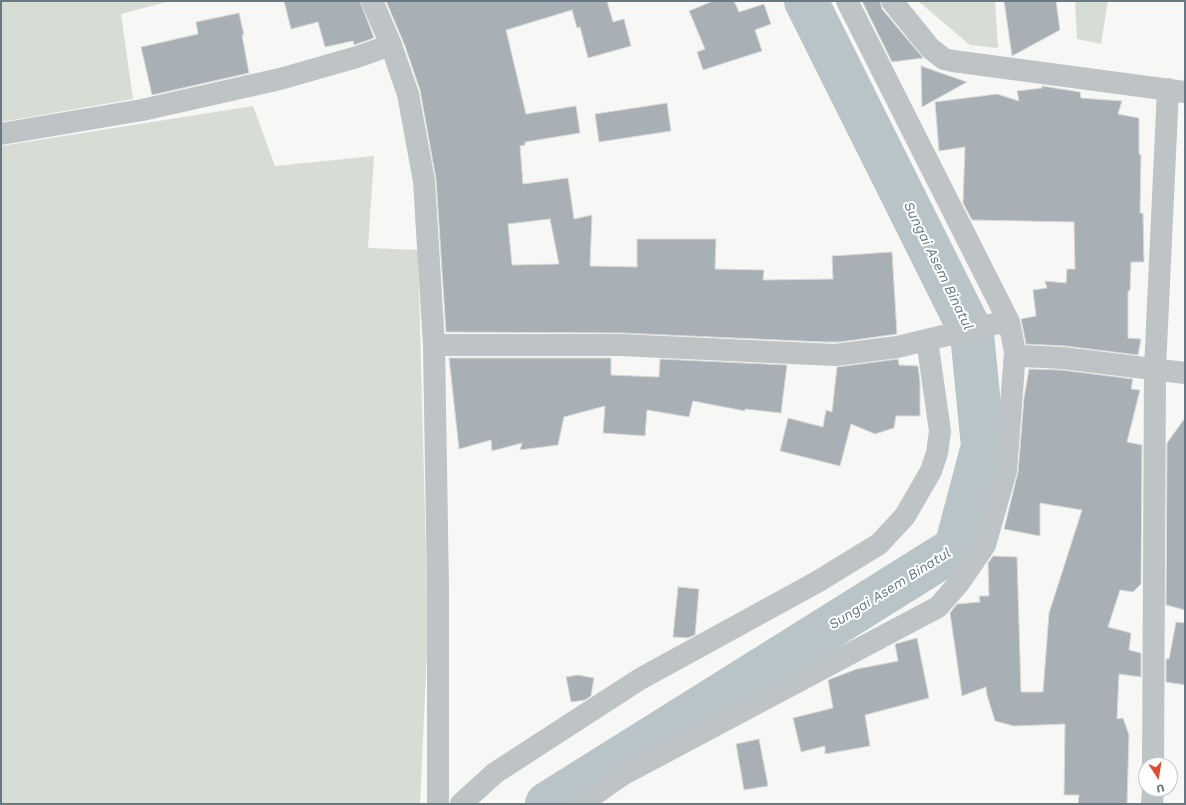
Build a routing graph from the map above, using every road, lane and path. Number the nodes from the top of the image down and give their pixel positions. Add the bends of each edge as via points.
1 (372, 1) edge
2 (847, 1) edge
3 (892, 1) edge
4 (391, 45) junction
5 (1176, 90) edge
6 (1, 134) edge
7 (1001, 323) junction
8 (930, 339) junction
9 (434, 345) junction
10 (1015, 352) junction
11 (1156, 369) junction
12 (1185, 373) edge
13 (1153, 757) edge
14 (438, 804) edge
15 (461, 804) edge
16 (581, 804) edge

1 - 4 street
2 - 7 street
3 - 5 street via 930,48 944,59 953,62
4 - 6 street via 280,80 142,110
4 - 9 street via 408,94 424,181
5 - 11 street
7 - 8 street
7 - 10 street
8 - 9 street via 897,347 835,355 621,345
8 - 15 street via 940,431 937,453 931,471 905,516 879,544 817,582 640,679 495,773
9 - 14 street
10 - 11 street via 1028,357 1063,358
10 - 16 street via 1006,471 985,545 959,583 938,607 622,775
11 - 12 street
11 - 13 street

